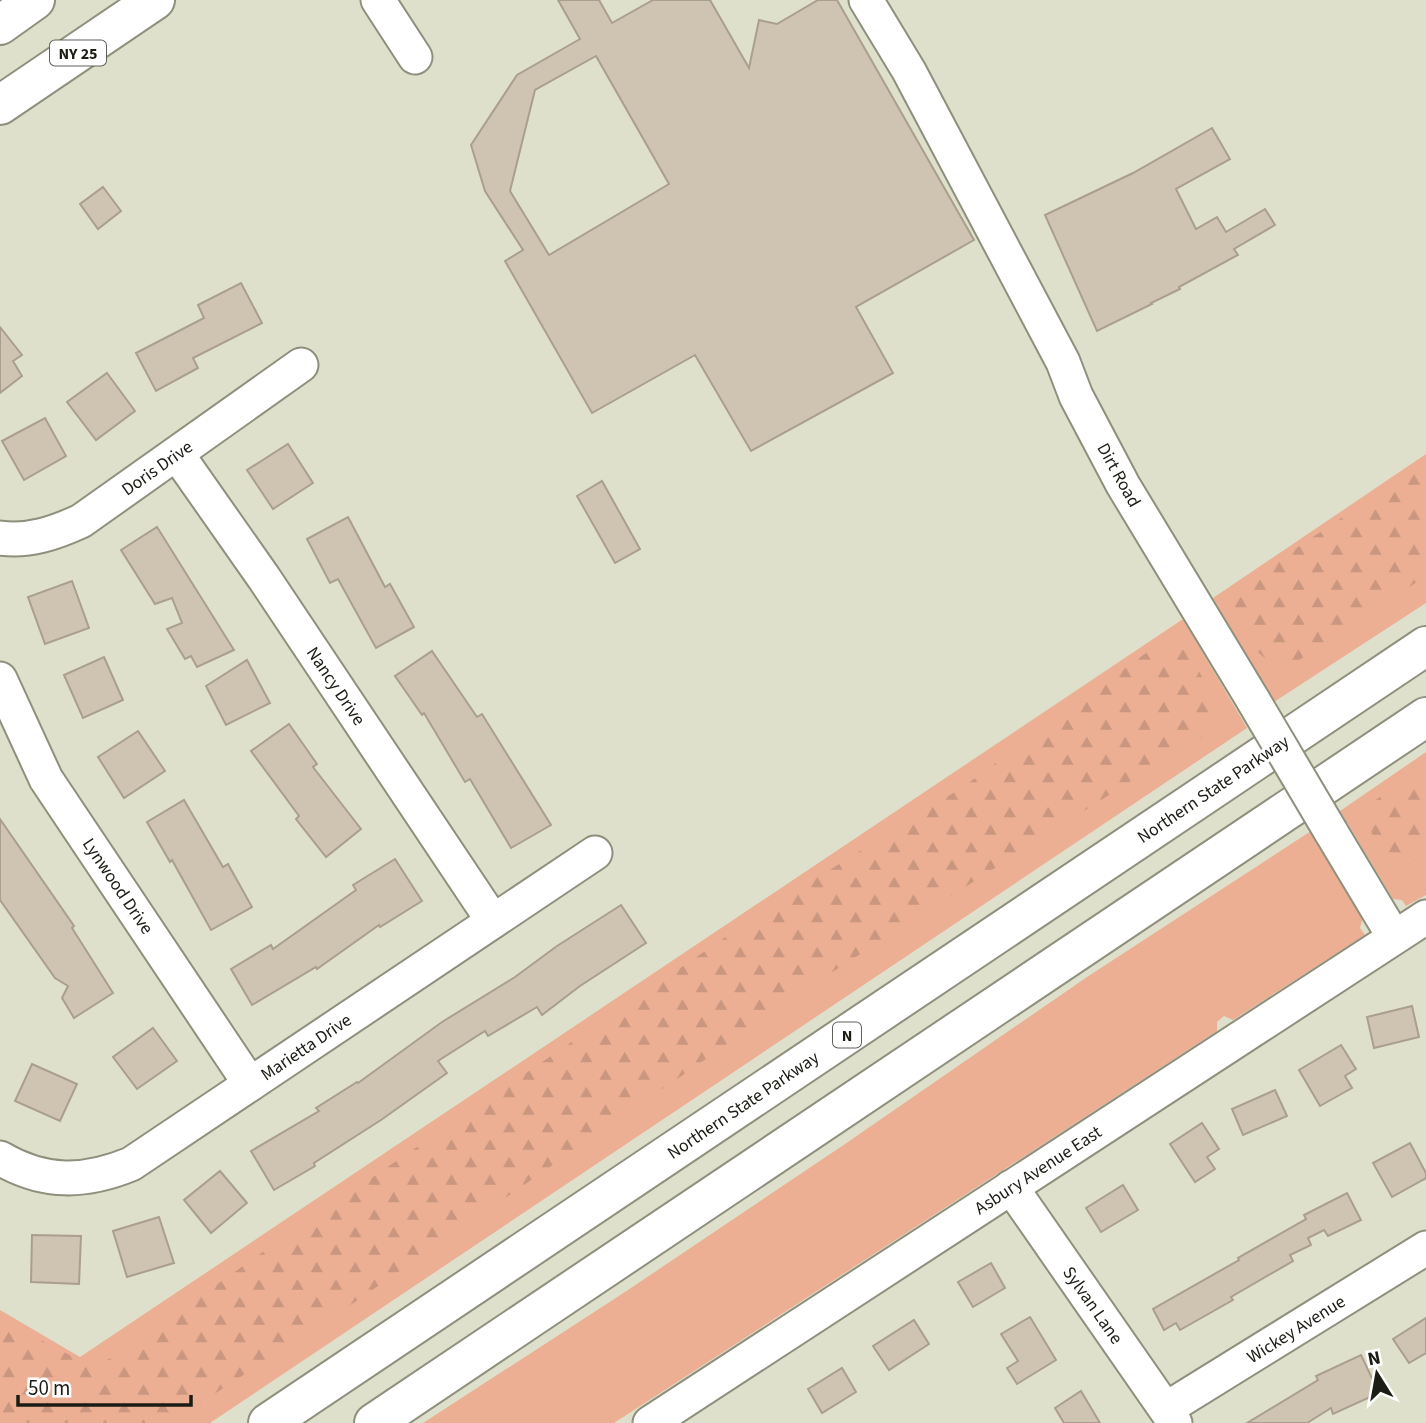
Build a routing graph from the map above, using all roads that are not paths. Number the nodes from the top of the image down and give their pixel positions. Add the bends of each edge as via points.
1 (35, 0) edge
2 (155, 0) edge
3 (866, 0) edge
4 (383, 2) edge
5 (0, 24) edge
6 (415, 57) dead end
7 (0, 105) edge
8 (301, 365) dead end
9 (177, 454) junction
10 (0, 538) edge
11 (1426, 646) edge
12 (0, 679) edge
13 (1426, 717) edge
14 (595, 853) dead end
15 (1426, 917) edge
16 (493, 921) junction
17 (1394, 937) junction
18 (250, 1084) junction
19 (0, 1158) edge
20 (1011, 1187) junction
21 (1426, 1248) edge
22 (1171, 1416) edge
23 (268, 1423) edge
24 (374, 1423) edge
25 (650, 1423) edge

1 - 5 main road
2 - 7 main road, NY 25
3 - 17 street, Dirt Road, bridge via 1063,362 1123,485
4 - 6 street
8 - 9 street, Doris Drive
9 - 10 street, Doris Drive via 81,521 19,540
9 - 16 street, Nancy Drive
11 - 23 main road, Northern State Parkway / N
12 - 18 street, Lynwood Drive via 46,779
13 - 24 main road
14 - 16 street, Marietta Drive
15 - 17 street, Asbury Avenue East
16 - 18 street, Marietta Drive
17 - 20 street, Asbury Avenue East
18 - 19 street, Marietta Drive via 131,1164 107,1174 55,1178
20 - 22 street, Sylvan Lane
20 - 25 street, Asbury Avenue East
21 - 22 street, Wickey Avenue

